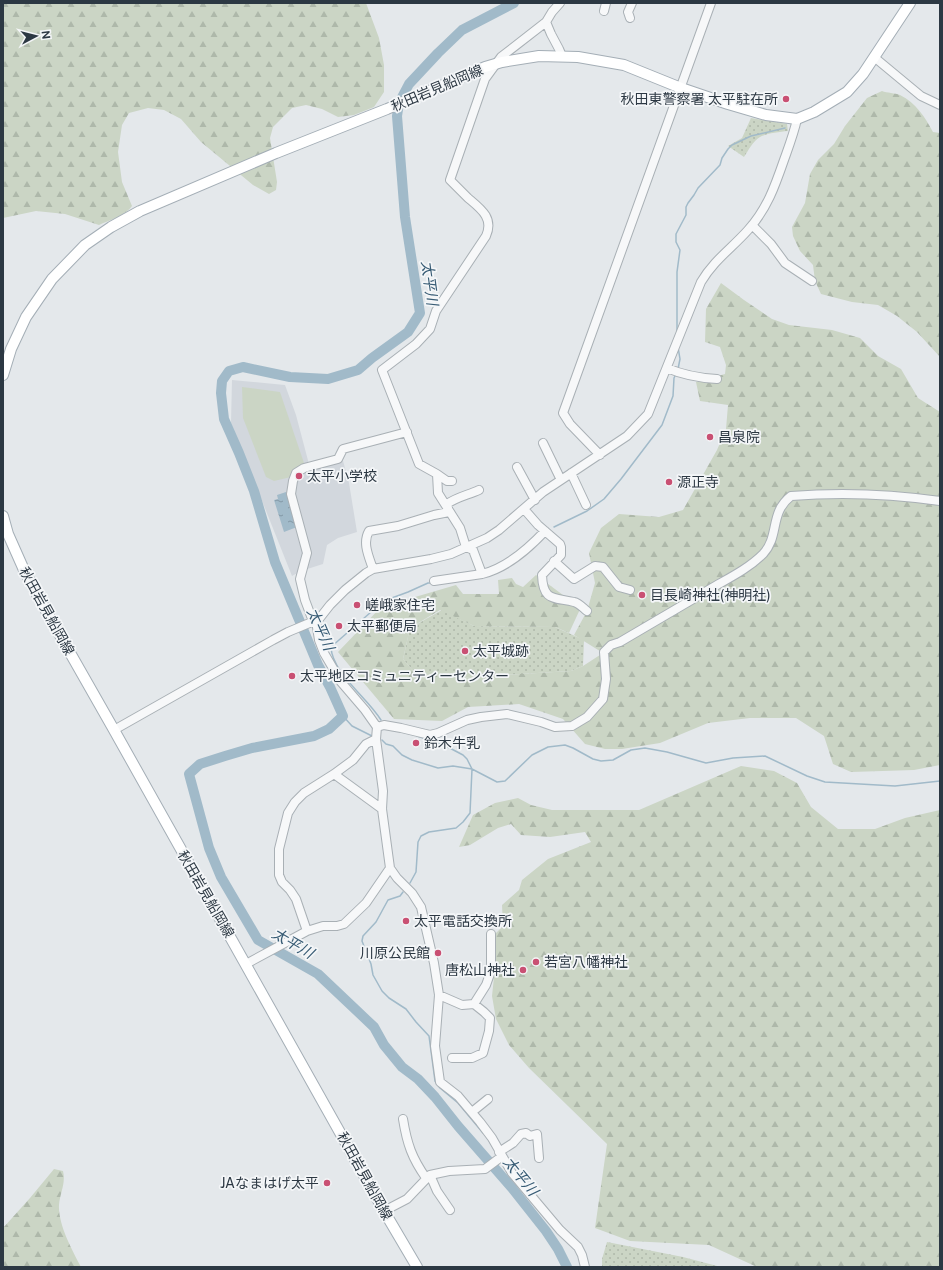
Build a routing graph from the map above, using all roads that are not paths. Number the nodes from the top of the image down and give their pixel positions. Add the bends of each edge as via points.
1 (560, 3) edge
2 (632, 3) edge
3 (711, 3) edge
4 (910, 3) edge
5 (630, 18) dead end
6 (546, 22) junction
7 (562, 56) junction
8 (874, 57) junction
9 (497, 64) junction
10 (681, 88) junction
11 (940, 105) edge
12 (797, 119) junction
13 (752, 225) junction
14 (812, 281) dead end
15 (5, 359) edge
16 (673, 371) junction
17 (3, 375) edge
18 (717, 379) dead end
19 (407, 432) junction
20 (543, 443) dead end
21 (600, 455) junction
22 (517, 467) dead end
23 (571, 473) junction
24 (437, 474) junction
25 (561, 480) junction
26 (452, 481) dead end
27 (479, 490) dead end
28 (535, 500) junction
29 (940, 501) edge
30 (586, 505) dead end
31 (524, 509) junction
32 (449, 512) junction
33 (3, 516) edge
34 (545, 531) junction
35 (466, 547) junction
36 (554, 561) junction
37 (374, 569) junction
38 (482, 574) junction
39 (434, 581) dead end
40 (630, 590) dead end
41 (587, 611) dead end
42 (314, 622) junction
43 (377, 727) junction
44 (114, 730) junction
45 (376, 739) junction
46 (334, 774) junction
47 (382, 809) junction
48 (390, 868) junction
49 (306, 931) junction
50 (491, 934) dead end
51 (246, 964) junction
52 (439, 996) junction
53 (474, 1004) junction
54 (452, 1058) dead end
55 (488, 1099) dead end
56 (472, 1112) junction
57 (403, 1119) dead end
58 (499, 1156) junction
59 (539, 1158) dead end
60 (428, 1177) junction
61 (450, 1210) dead end
62 (384, 1211) junction
63 (417, 1267) edge
64 (585, 1267) edge

1 - 6 street
2 - 5 street via 628,12
3 - 10 street
4 - 8 main road, 秋田岩見船岡線
6 - 7 street
6 - 9 street via 501,57
7 - 9 main road, 秋田岩見船岡線 via 539,56
7 - 10 main road, 秋田岩見船岡線 via 624,65
8 - 11 street via 921,96
8 - 12 main road, 秋田岩見船岡線 via 847,92
9 - 15 main road, 秋田岩見船岡線 via 201,184 111,227 85,245 52,279 26,317
9 - 19 street via 485,79 450,180 480,208 486,216 489,230 436,311 430,329 416,344 382,370
10 - 12 main road, 秋田岩見船岡線 via 766,116
10 - 21 street via 563,413 570,424
12 - 13 street via 776,185 767,205
13 - 14 street via 785,263
13 - 16 street via 721,256 701,282 675,346
15 - 17 main road, 秋田岩見船岡線
16 - 18 street via 700,378
16 - 21 street via 648,414 627,436
19 - 24 street via 418,464
19 - 42 street via 343,449 338,459 304,468 296,473 291,494 306,553 300,579
20 - 25 street
21 - 23 street
22 - 28 street
23 - 25 street
23 - 30 street
24 - 26 street via 447,481
24 - 32 street via 438,494
25 - 28 street
27 - 32 street via 458,497 447,504
28 - 31 street
29 - 43 street via 859,494 791,496 781,505 769,547 762,555 746,568 691,601 607,648 604,652 606,679 603,699 587,717 572,726 555,727 507,714 467,720 430,735 384,725
31 - 34 street
31 - 35 street via 487,538
32 - 35 street via 460,528
32 - 37 street via 369,531 366,542
33 - 44 main road, 秋田岩見船岡線 via 24,570
34 - 36 street via 560,544 561,555
34 - 38 street via 534,543 497,570
35 - 37 street via 431,559
35 - 38 street via 473,550
36 - 40 street via 574,578 595,566 603,567 619,587
36 - 41 street via 542,575 544,590 550,597 575,602
37 - 42 street via 345,590
38 - 39 street
42 - 43 street via 329,663
42 - 44 street via 290,631
43 - 45 street
44 - 51 main road, 秋田岩見船岡線
45 - 46 street via 366,744 353,760
45 - 47 street via 383,791
46 - 47 street
46 - 49 street via 304,793 295,802 288,813 279,849 279,875 296,899
47 - 48 street
48 - 49 street via 366,903 344,924
48 - 52 street via 421,907
49 - 51 street
50 - 53 street via 491,970
51 - 62 main road, 秋田岩見船岡線
52 - 53 street via 462,1005
52 - 56 street via 435,1046 440,1082 458,1096
53 - 54 street via 490,1018 483,1053 472,1058
55 - 56 street
56 - 58 street via 492,1138
57 - 60 street via 411,1153
58 - 59 street via 526,1133 530,1136 537,1134
58 - 60 street via 485,1169 449,1171
58 - 64 street via 527,1192 578,1247
60 - 61 street
60 - 62 street via 407,1199
62 - 63 main road, 秋田岩見船岡線

